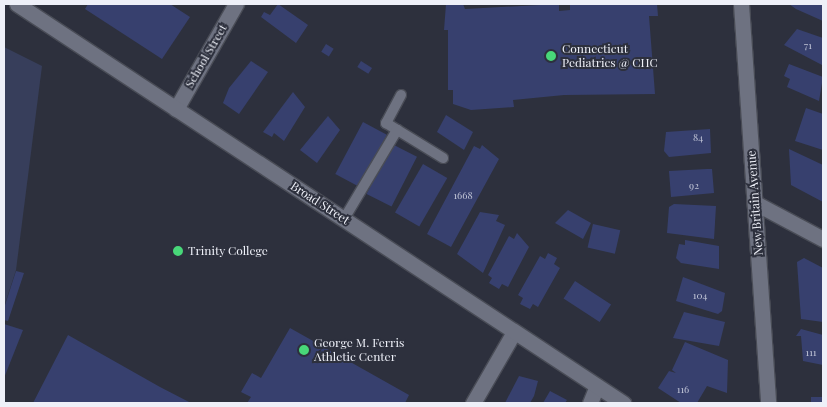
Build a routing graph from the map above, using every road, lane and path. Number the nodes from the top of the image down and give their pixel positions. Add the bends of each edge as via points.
1 (17, 4) edge
2 (236, 4) edge
3 (741, 4) edge
4 (401, 95) dead end
5 (176, 109) junction
6 (397, 130) junction
7 (443, 158) dead end
8 (756, 203) junction
9 (344, 219) junction
10 (823, 239) edge
11 (514, 332) junction
12 (597, 386) junction
13 (473, 403) edge
14 (590, 403) edge
15 (622, 403) edge
16 (768, 403) edge

1 - 5 main road, Broad Street
2 - 5 main road, School Street
3 - 8 main road, New Britain Avenue
4 - 6 lane via 386,123
5 - 9 main road, Broad Street
6 - 7 lane
6 - 9 lane
8 - 10 main road
8 - 16 main road, New Britain Avenue
9 - 11 main road, Broad Street
11 - 12 main road, Broad Street
11 - 13 main road
12 - 14 main road
12 - 15 main road, Broad Street

